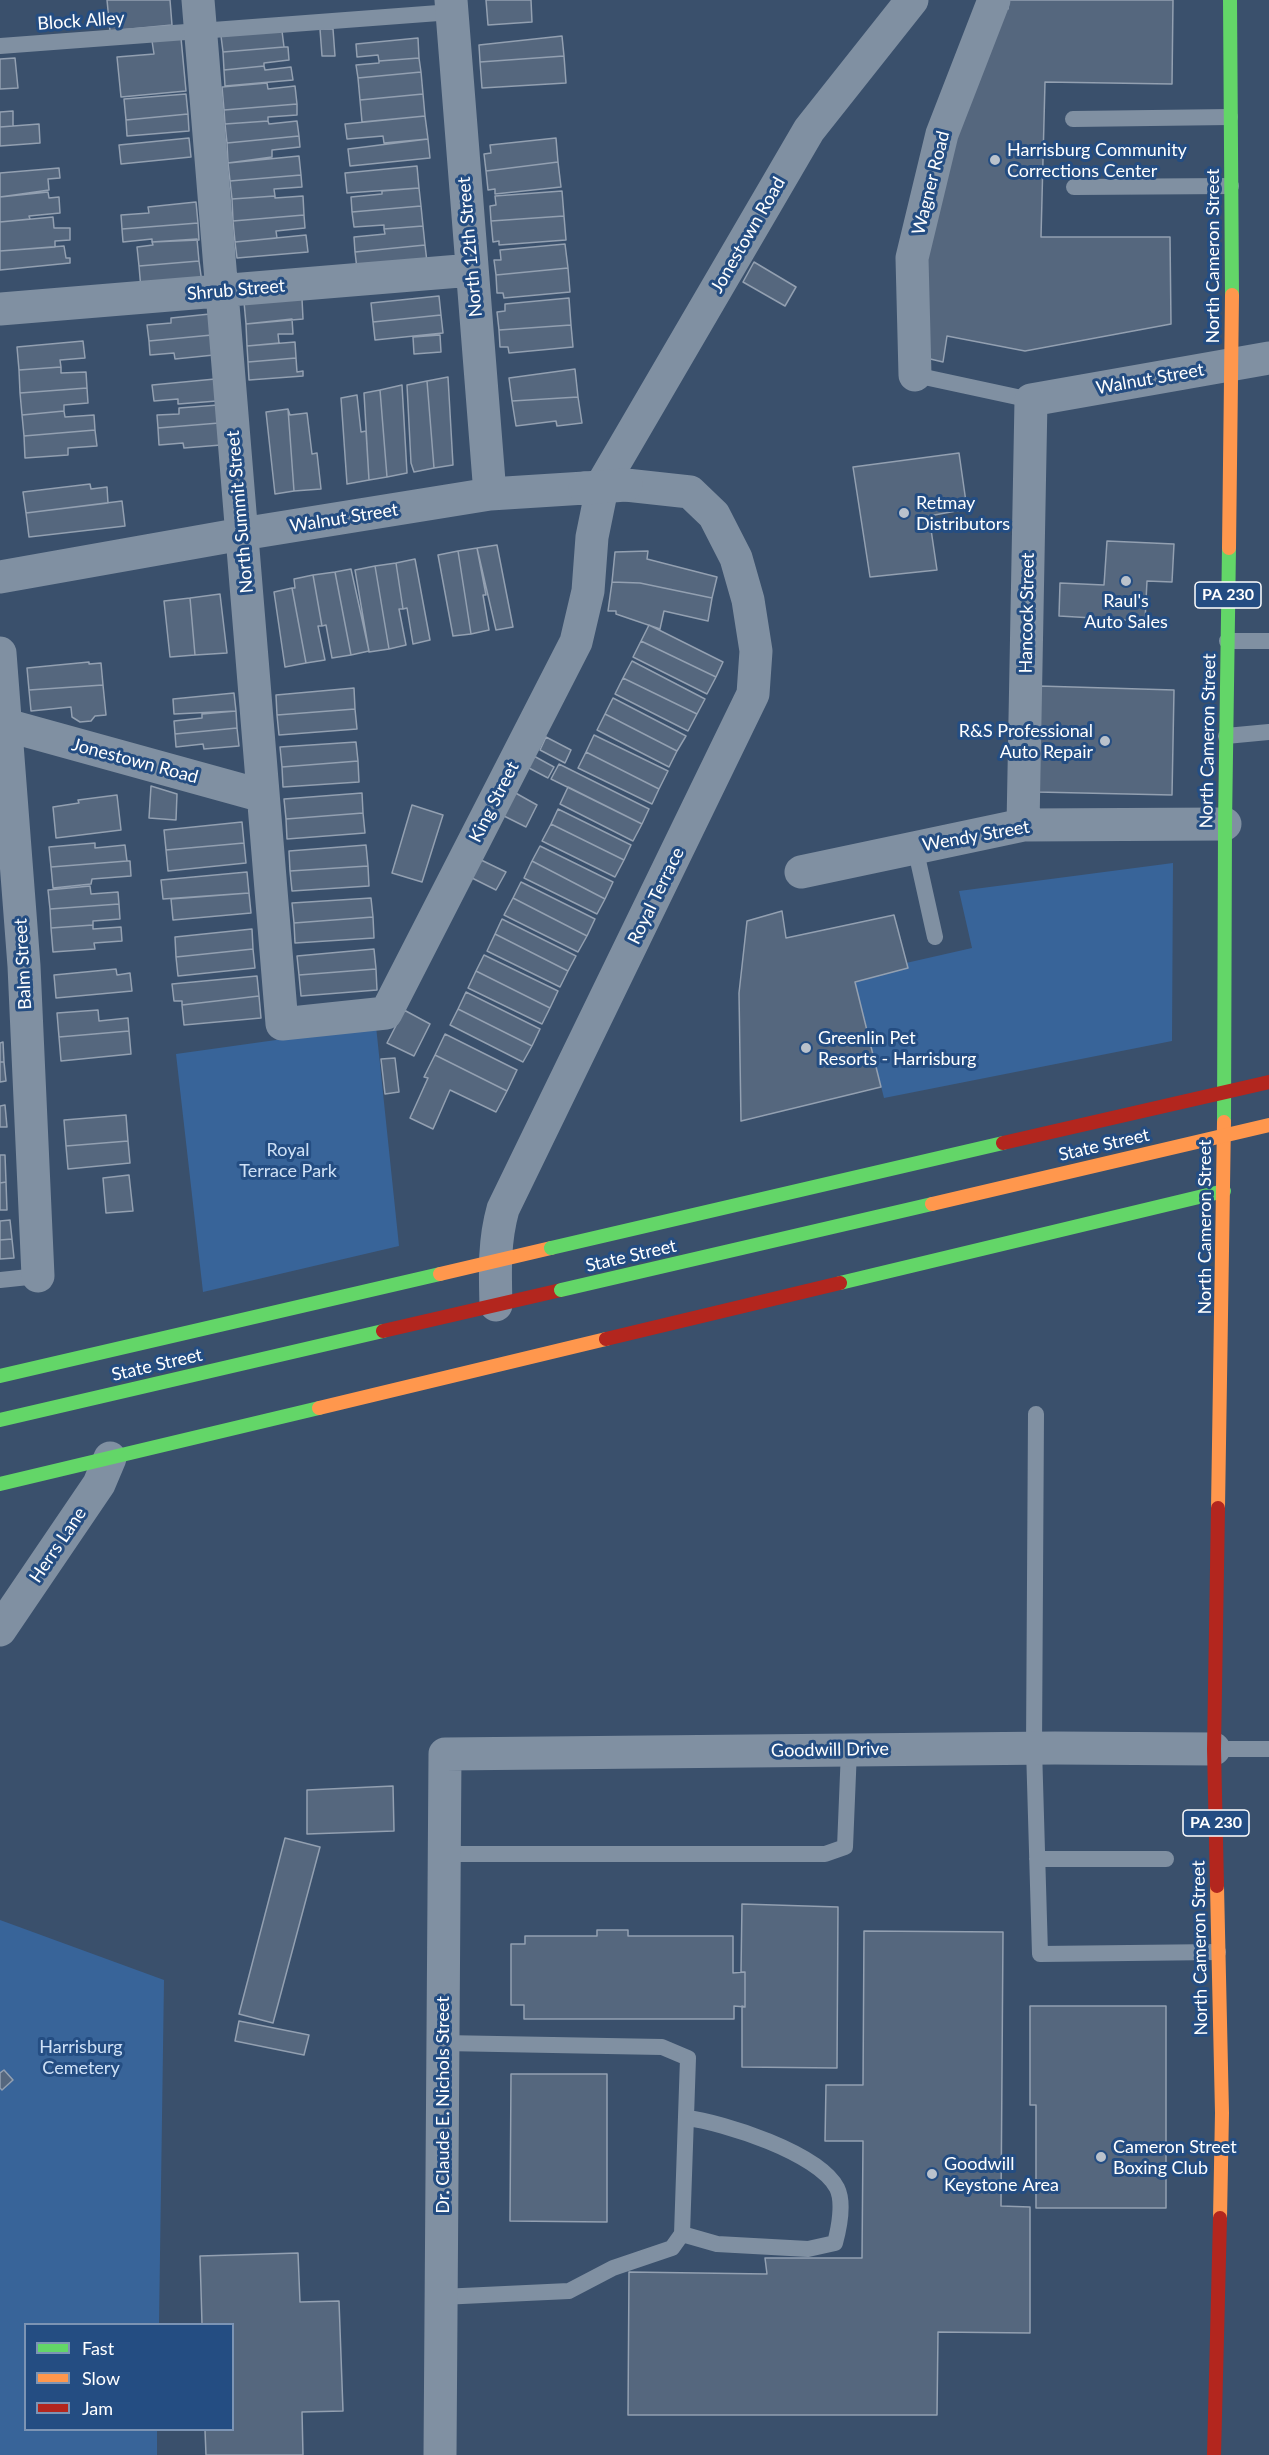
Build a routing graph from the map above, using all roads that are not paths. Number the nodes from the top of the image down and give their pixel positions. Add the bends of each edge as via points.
1 (912, 0) edge
2 (994, 0) edge
3 (1230, 0) edge
4 (451, 6) edge
5 (199, 16) edge
6 (0, 46) edge
7 (1230, 117) junction
8 (1073, 119) dead end
9 (1231, 186) junction
10 (1074, 187) dead end
11 (472, 270) junction
12 (222, 291) junction
13 (0, 309) edge
14 (1269, 358) edge
15 (1232, 364) junction
16 (915, 375) joint
17 (1031, 400) junction
18 (605, 485) junction
19 (690, 492) joint
20 (490, 494) junction
21 (242, 534) junction
22 (0, 577) edge
23 (1269, 640) edge
24 (1227, 641) junction
25 (0, 653) edge
26 (6, 725) junction
27 (1269, 732) edge
28 (1226, 736) junction
29 (263, 796) junction
30 (1225, 824) junction
31 (1023, 825) junction
32 (915, 847) junction
33 (801, 872) dead end
34 (935, 937) dead end
35 (12, 967) edge
36 (282, 1024) joint
37 (1269, 1082) edge
38 (1269, 1125) edge
39 (1224, 1191) junction
40 (495, 1262) junction
41 (38, 1276) joint
42 (0, 1280) edge
43 (496, 1305) junction
44 (0, 1376) edge
45 (1036, 1414) dead end
46 (0, 1420) edge
47 (110, 1458) junction
48 (0, 1484) edge
49 (0, 1630) edge
50 (1034, 1748) junction
51 (1214, 1749) junction
52 (1269, 1749) edge
53 (849, 1750) junction
54 (445, 1754) joint
55 (445, 1854) junction
56 (1037, 1859) junction
57 (1166, 1859) dead end
58 (1218, 1952) junction
59 (443, 2043) junction
60 (686, 2118) junction
61 (682, 2234) junction
62 (441, 2297) junction
63 (440, 2455) edge
64 (1214, 2455) edge

1 - 18 street, Jonestown Road via 809,130
2 - 16 street, Wagner Road via 942,134 912,258
3 - 7 main road, North Cameron Street / PA 230
4 - 5 lane, Block Alley
4 - 11 street, North 12th Street
5 - 6 lane, Block Alley
5 - 12 street, North Summit Street
7 - 8 lane
7 - 9 main road, North Cameron Street / PA 230
9 - 10 lane
9 - 15 main road, North Cameron Street / PA 230
11 - 12 street, Shrub Street
11 - 20 street, North 12th Street
12 - 13 street, Shrub Street
12 - 21 street, North Summit Street
14 - 15 street, Walnut Street
15 - 17 street, Walnut Street
15 - 24 main road, North Cameron Street / PA 230
16 - 17 lane
17 - 31 street, Hancock Street
18 - 19 street, Walnut Street
18 - 20 street, Walnut Street
18 - 36 street, King Street via 592,537 588,591 576,642 386,1013
19 - 40 street, Royal Terrace via 714,515 736,558 756,651 753,694 503,1209
20 - 21 street, Walnut Street
21 - 22 street, Walnut Street
21 - 29 street, North Summit Street
23 - 24 lane
24 - 28 main road, North Cameron Street / PA 230
25 - 26 street, Balm Street
26 - 29 street, Jonestown Road
26 - 35 street, Balm Street
27 - 28 lane
28 - 30 main road, North Cameron Street / PA 230
29 - 36 street, North Summit Street
30 - 31 street, Wendy Street
30 - 39 main road, North Cameron Street / PA 230
31 - 32 street, Wendy Street
32 - 33 street, Wendy Street
32 - 34 lane
35 - 41 street, Balm Street
37 - 40 main road, State Street, bridge
38 - 43 main road, State Street, bridge
39 - 47 main road
39 - 51 main road, North Cameron Street / PA 230
40 - 43 street, Royal Terrace
40 - 44 main road, State Street
41 - 42 lane
43 - 46 main road, State Street
45 - 50 lane
47 - 48 main road
47 - 49 street, Herrs Lane via 99,1484
50 - 51 street, Goodwill Drive
50 - 53 street, Goodwill Drive
50 - 56 lane
51 - 52 lane
51 - 58 main road, North Cameron Street / PA 230
53 - 54 street, Goodwill Drive
53 - 55 lane via 845,1847 825,1854
54 - 55 street, Dr. Claude E. Nichols Street
55 - 59 street, Dr. Claude E. Nichols Street
56 - 57 lane
56 - 58 lane via 1040,1954
58 - 64 main road, North Cameron Street / PA 230 via 1222,2114
59 - 60 lane via 662,2047 688,2058
59 - 62 street, Dr. Claude E. Nichols Street
60 - 61 lane
60 - 61 lane via 709,2120 805,2159 837,2189 839,2230 836,2243 808,2249 717,2244
61 - 62 lane via 672,2248 613,2268 569,2291
62 - 63 street, Dr. Claude E. Nichols Street

